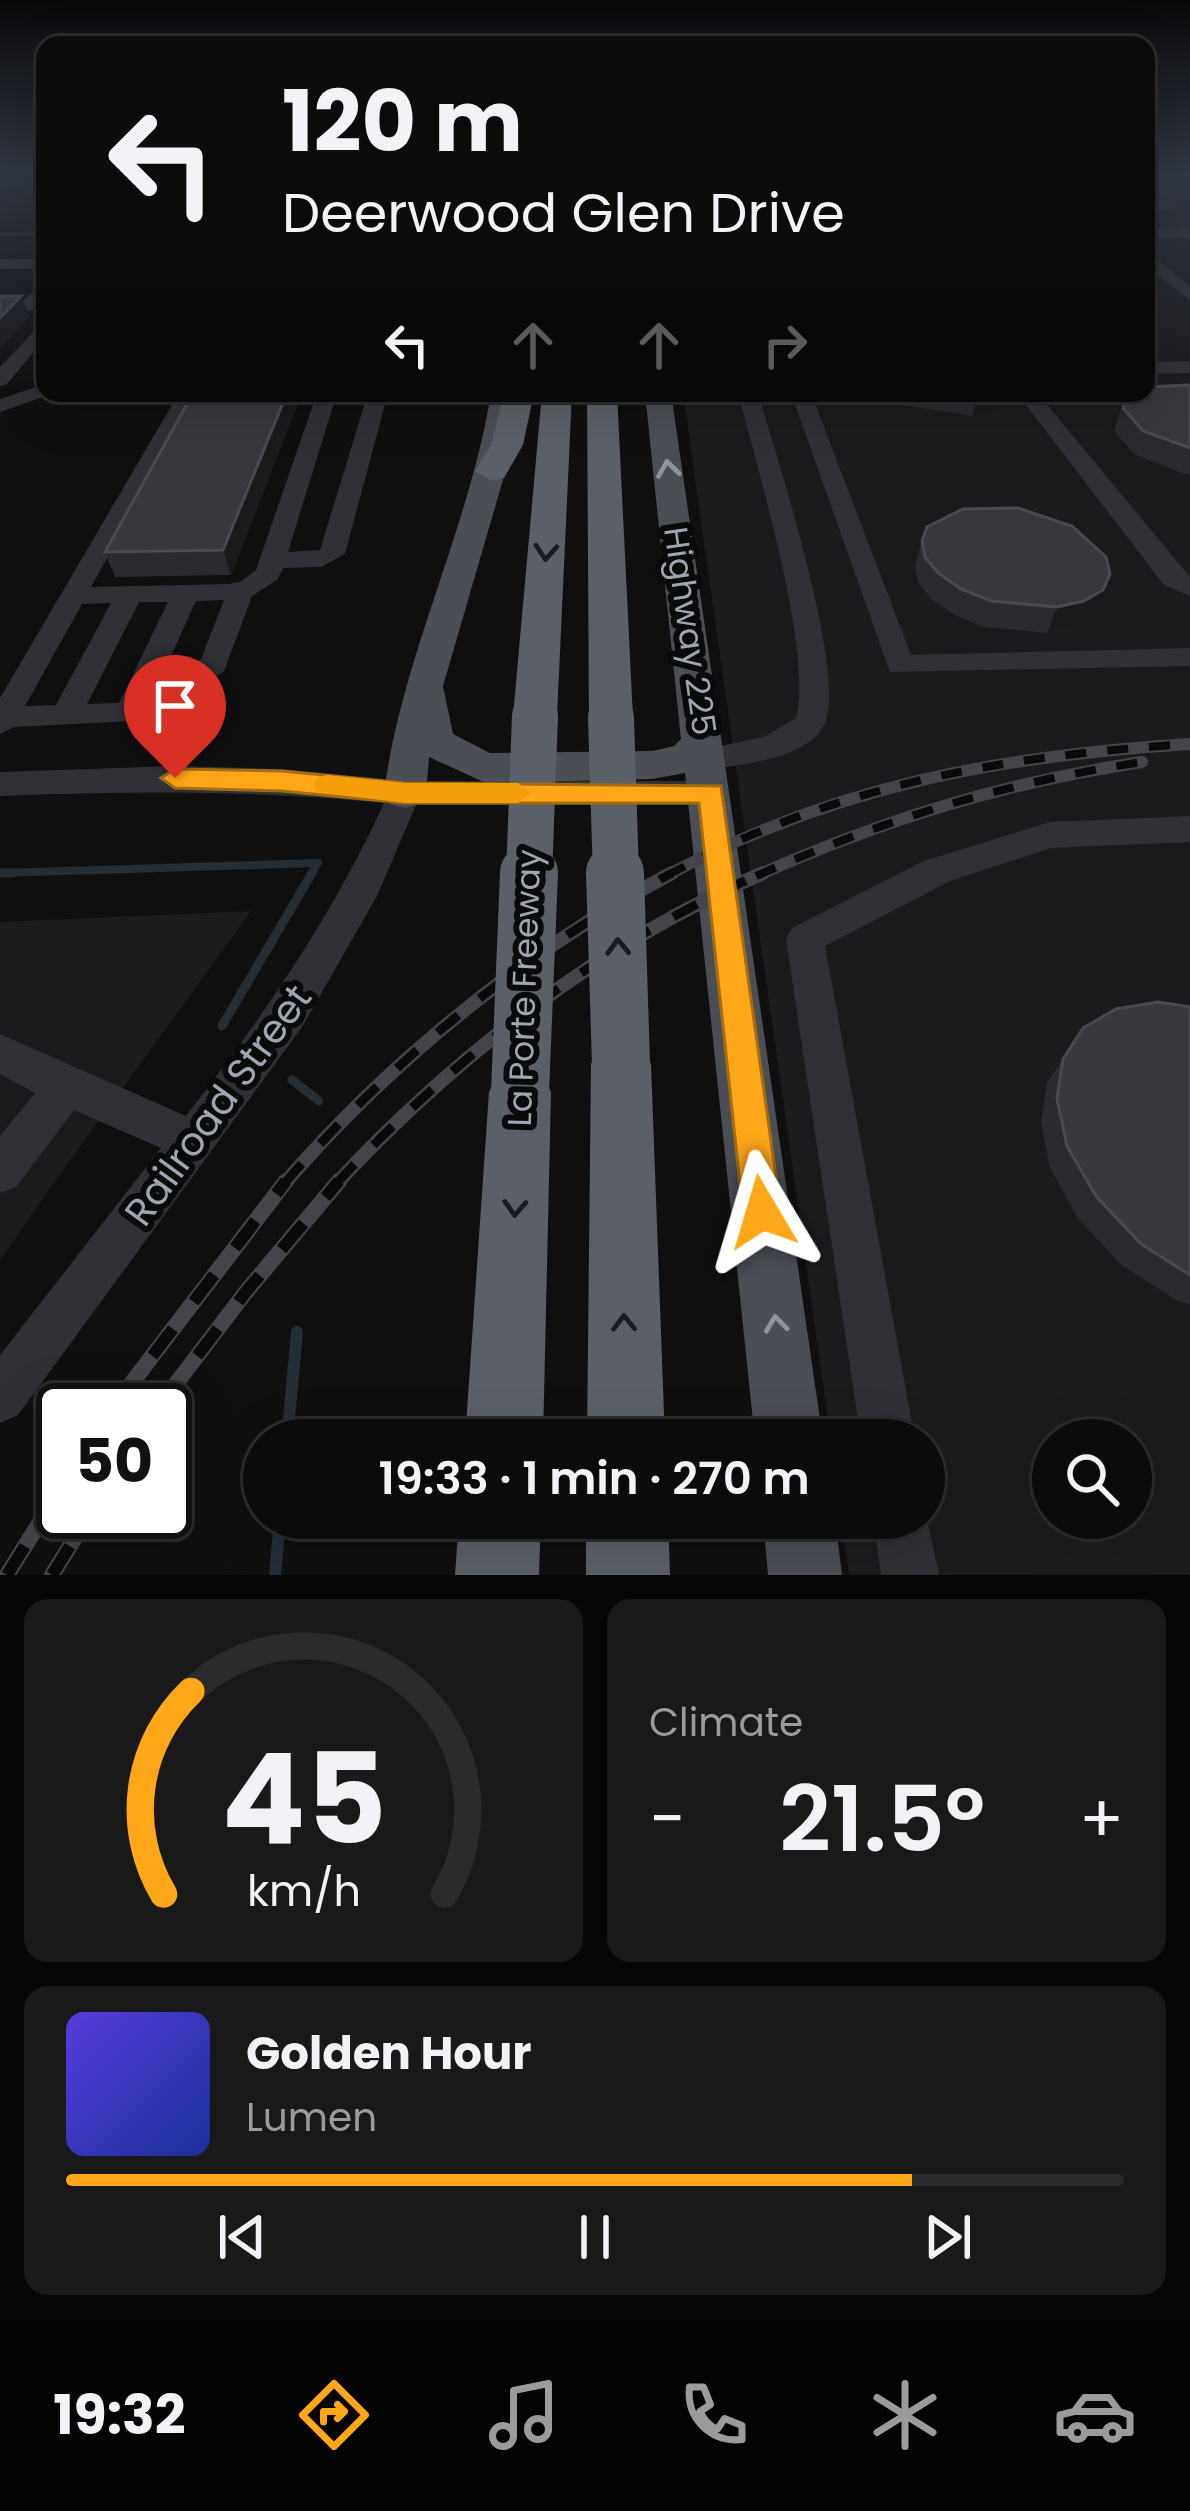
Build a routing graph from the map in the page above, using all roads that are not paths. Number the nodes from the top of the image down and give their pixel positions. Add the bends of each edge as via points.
1 (0, 264) edge
2 (36, 264) edge
3 (1155, 265) edge
4 (1155, 289) edge
5 (1185, 291) edge
6 (0, 308) edge
7 (35, 308) edge
8 (36, 337) edge
9 (1155, 368) edge
10 (1190, 368) edge
11 (36, 375) edge
12 (2, 378) edge
13 (36, 393) edge
14 (184, 402) edge
15 (324, 402) edge
16 (375, 402) edge
17 (503, 402) edge
18 (517, 402) edge
19 (556, 402) edge
20 (602, 402) edge
21 (659, 402) edge
22 (750, 402) edge
23 (804, 402) edge
24 (1034, 402) edge
25 (0, 406) edge
26 (492, 471) junction
27 (272, 560) junction
28 (1190, 588) edge
29 (241, 590) junction
30 (186, 593) junction
31 (129, 595) junction
32 (71, 596) junction
33 (1190, 657) edge
34 (428, 682) junction
35 (129, 714) junction
36 (66, 715) junction
37 (2, 720) edge
38 (708, 764) junction
39 (0, 784) edge
40 (405, 793) junction
41 (1190, 829) edge
42 (0, 1053) edge
43 (66, 1088) junction
44 (196, 1141) junction
45 (0, 1172) edge
46 (0, 1397) edge
47 (505, 1419) edge
48 (626, 1419) edge
49 (786, 1419) edge
50 (885, 1419) edge
51 (499, 1539) edge
52 (627, 1539) edge
53 (802, 1539) edge
54 (904, 1539) edge
55 (497, 1575) edge
56 (628, 1575) edge
57 (806, 1575) edge
58 (910, 1575) edge

1 - 2 street
3 - 5 street
4 - 5 street
6 - 7 street
8 - 12 street
9 - 10 street
11 - 12 street
13 - 25 street
14 - 32 street
15 - 27 street
16 - 27 street via 332,554
17 - 26 main road
18 - 26 highway
19 -> 47 highway, La Porte Freeway, bridge
48 -> 20 highway, bridge
38 -> 21 main road, Highway 225
22 - 38 street via 818,712 775,744
23 - 33 street via 900,665
24 - 28 street via 1173,579
26 - 34 main road
27 - 29 street via 268,574
29 - 30 street
29 - 35 street via 214,664
30 - 31 street
30 - 35 street
31 - 32 street
31 - 36 street
32 - 37 street
34 - 38 main road via 434,739 487,768 687,758
34 - 40 main road
35 - 36 street
36 - 37 street
38 - 40 street
49 -> 38 main road, Highway 225
39 - 40 street via 196,779
40 - 44 street, Railroad Street via 359,896 288,1015
41 - 50 street via 1050,835 937,872 805,939
42 - 43 street
43 - 44 street
43 - 45 street
44 - 46 street, Railroad Street
51 - 55 highway
52 - 56 highway
53 - 57 main road
54 - 58 street

